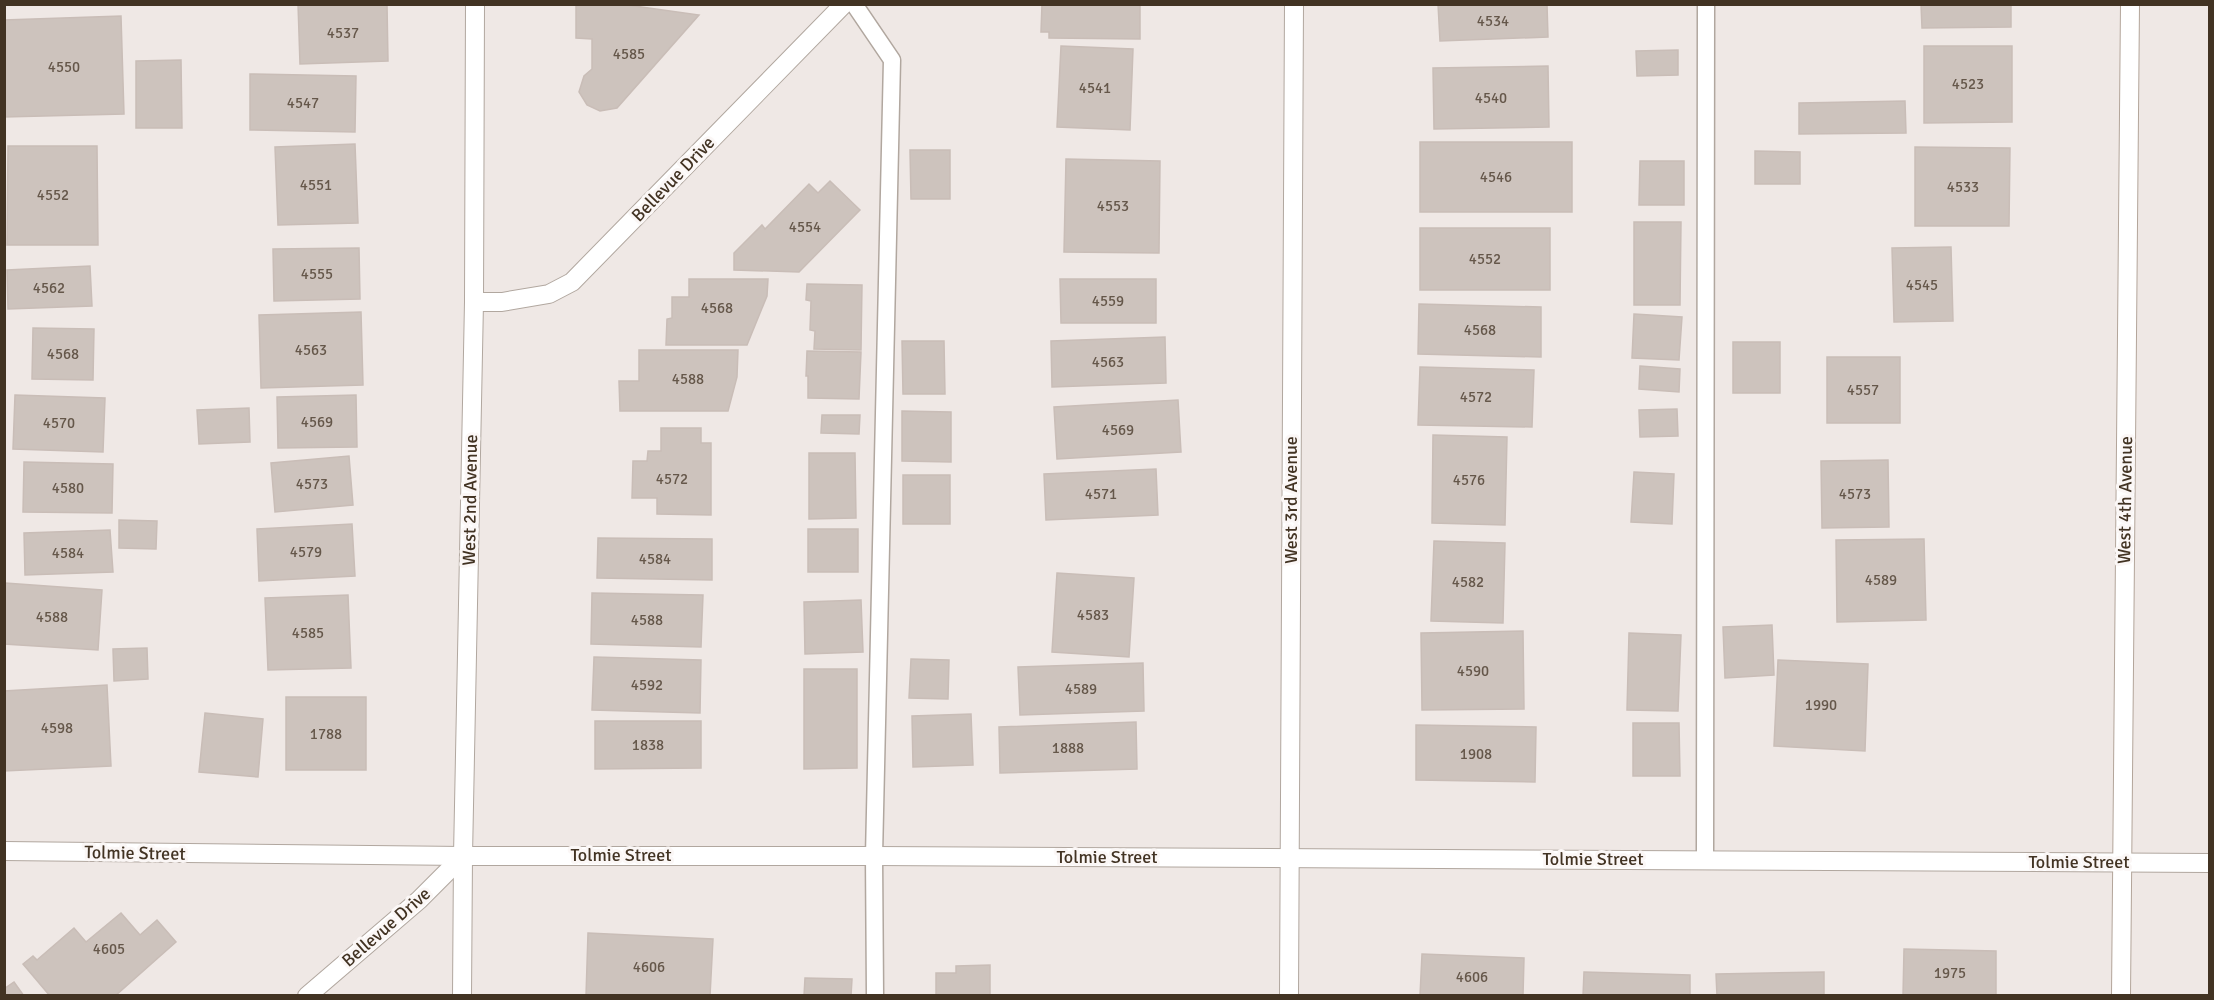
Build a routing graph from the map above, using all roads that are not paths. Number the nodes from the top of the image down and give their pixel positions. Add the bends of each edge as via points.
1 (475, 4) edge
2 (854, 4) edge
3 (1294, 4) edge
4 (1706, 4) edge
5 (2130, 4) edge
6 (836, 7) edge
7 (474, 302) junction
8 (4, 851) edge
9 (463, 856) junction
10 (874, 856) junction
11 (1290, 858) junction
12 (1705, 860) junction
13 (2121, 862) junction
14 (2210, 863) edge
15 (307, 996) edge
16 (462, 996) edge
17 (875, 996) edge
18 (1289, 996) edge
19 (2121, 996) edge

1 - 7 street, West 2nd Avenue
2 - 10 lane via 892,60
3 - 11 street, West 3rd Avenue
4 - 12 lane
5 - 13 street, West 4th Avenue
6 - 7 street, Bellevue Drive via 572,282 549,294
7 - 9 street, West 2nd Avenue
8 - 9 street, Tolmie Street
9 - 10 street, Tolmie Street
9 - 15 street, Bellevue Drive via 419,900
9 - 16 street, West 2nd Avenue
10 - 11 street, Tolmie Street
10 - 17 lane
11 - 12 street, Tolmie Street
11 - 18 street, West 3rd Avenue
12 - 13 street, Tolmie Street
13 - 14 street, Tolmie Street
13 - 19 street, West 4th Avenue

